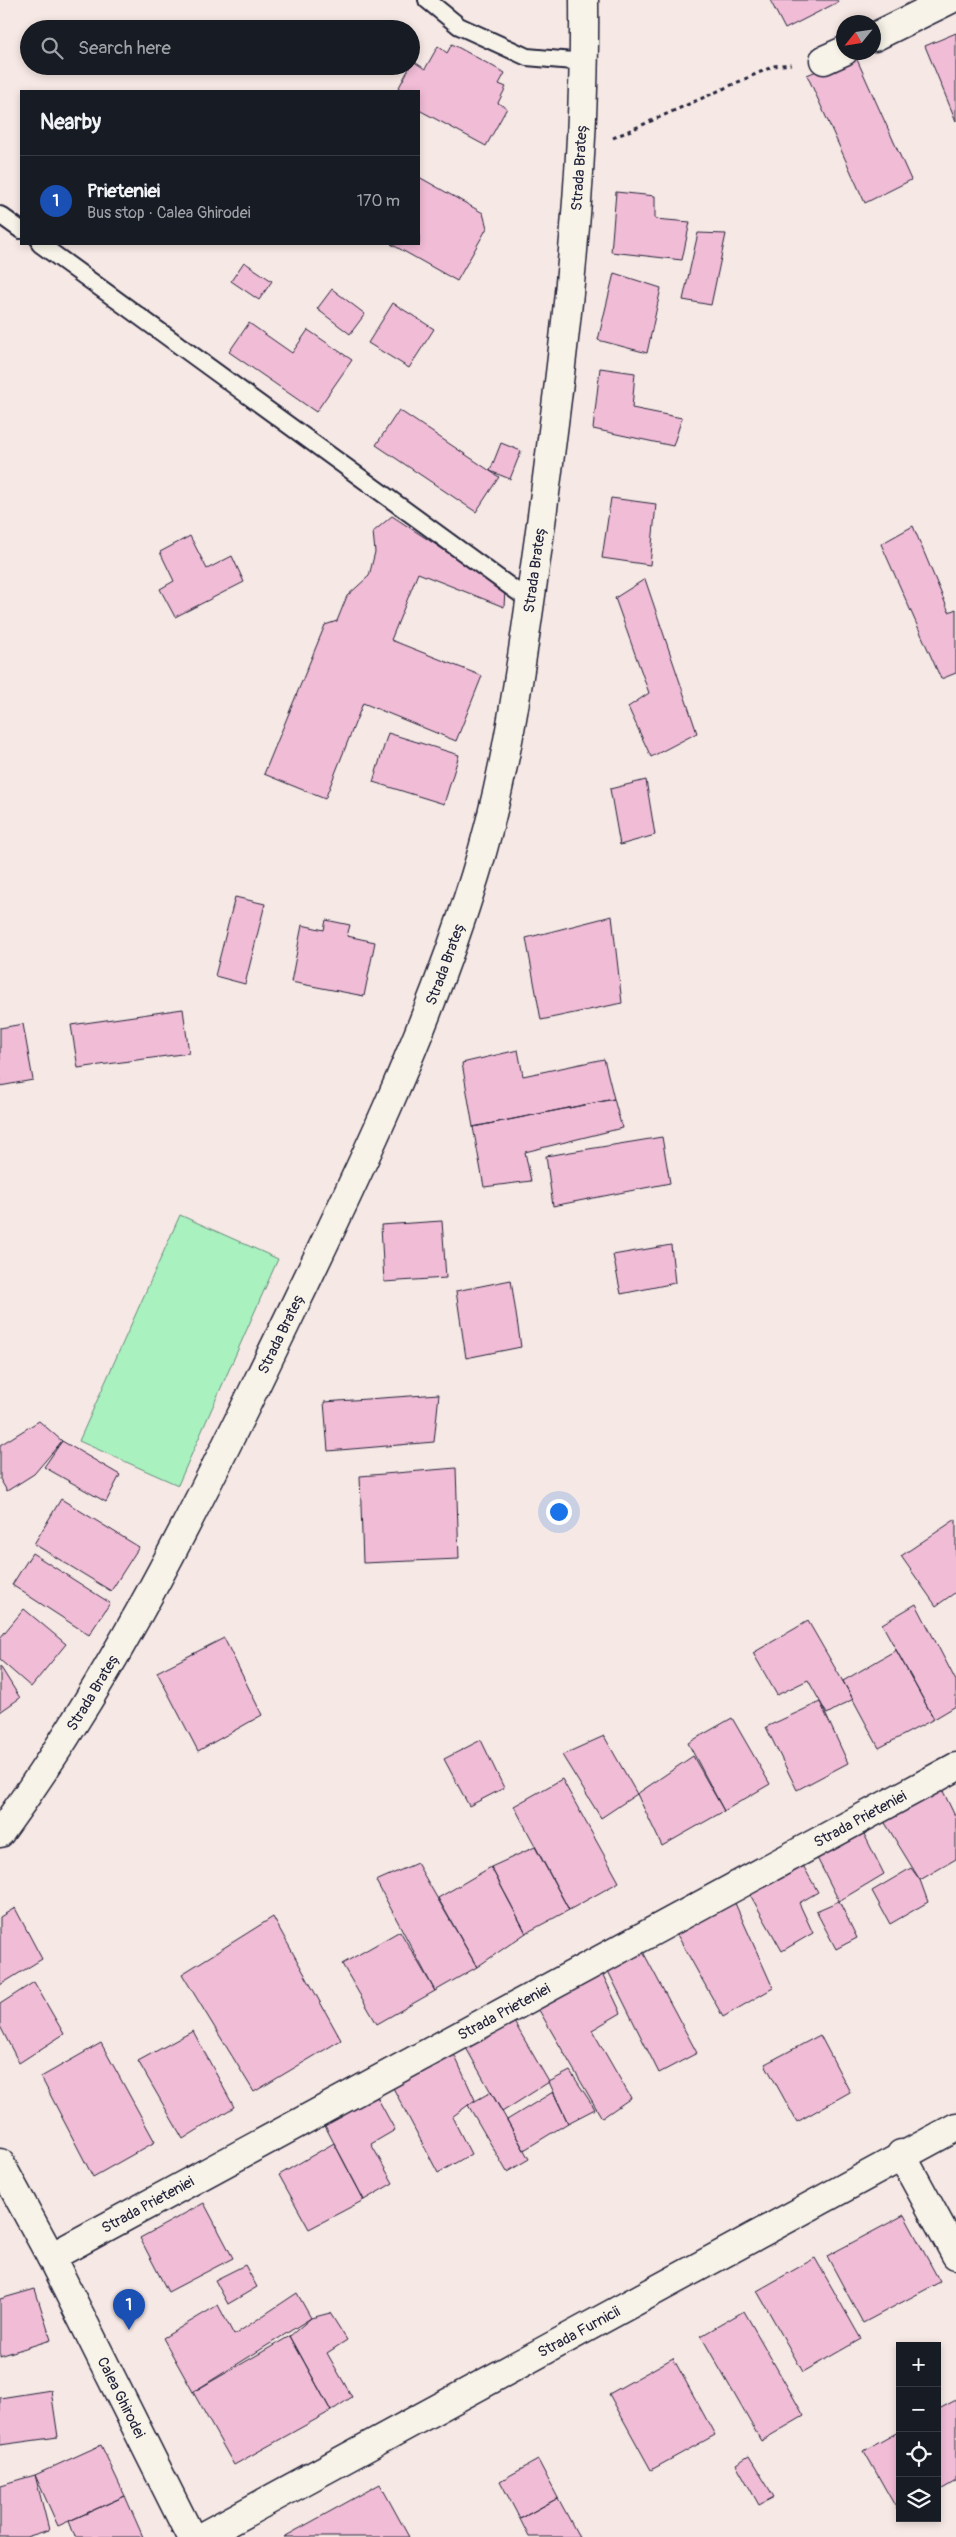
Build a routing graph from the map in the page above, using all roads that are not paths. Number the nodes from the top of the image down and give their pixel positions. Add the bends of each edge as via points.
1 (427, 0) edge
2 (584, 0) edge
3 (949, 0) edge
4 (881, 34) edge
5 (585, 62) junction
6 (0, 215) edge
7 (20, 229) edge
8 (41, 245) edge
9 (530, 601) junction
10 (956, 1767) edge
11 (0, 1832) edge
12 (956, 2127) edge
13 (902, 2154) junction
14 (0, 2163) edge
15 (956, 2255) edge
16 (51, 2256) junction
17 (191, 2537) edge
18 (201, 2537) edge

1 - 5 lane via 459,26 527,57
2 - 5 street, Strada Brateș
3 - 4 street
5 - 9 street, Strada Brateș via 570,276
6 - 7 lane
8 - 9 lane
9 - 11 street, Strada Brateș via 500,778 477,870 447,964 408,1063 360,1170 217,1465 142,1609 80,1715
10 - 16 street, Strada Prieteniei
12 - 13 street, Strada Furnicii
13 - 15 street
13 - 18 street, Strada Furnicii
14 - 16 street, Calea Ghirodei
16 - 17 street, Calea Ghirodei

